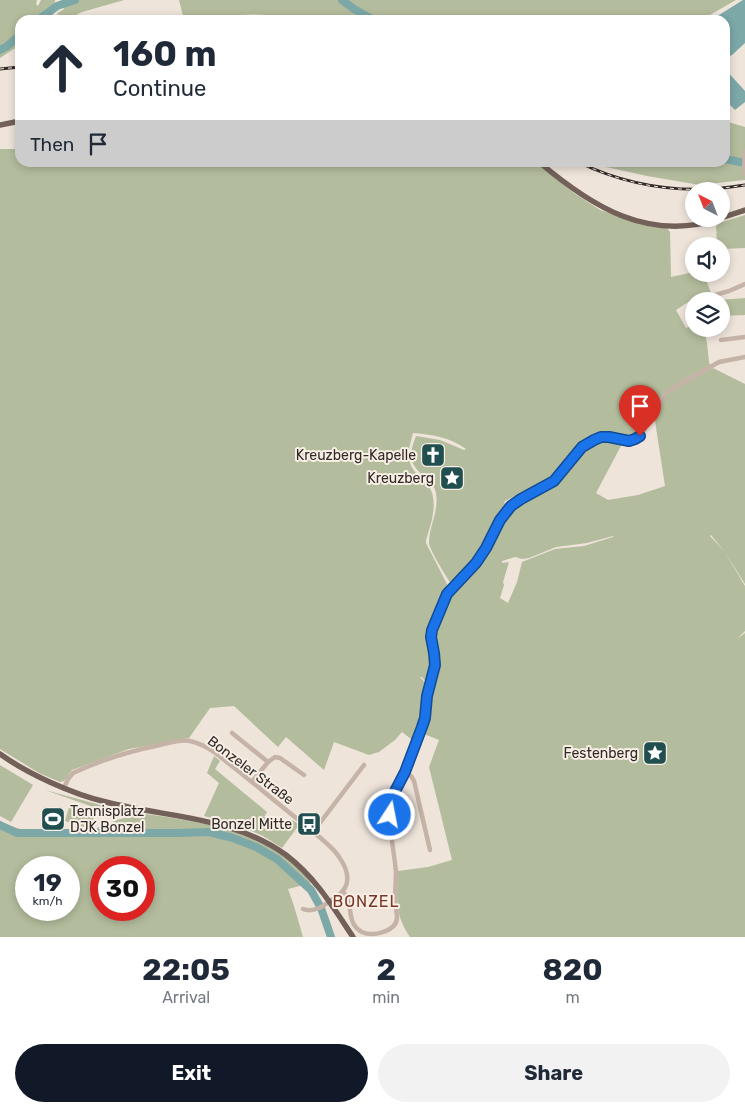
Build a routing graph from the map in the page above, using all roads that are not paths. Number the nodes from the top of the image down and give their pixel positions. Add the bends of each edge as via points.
1 (15, 123) edge
2 (0, 125) edge
3 (745, 151) edge
4 (545, 167) edge
5 (744, 172) edge
6 (745, 210) edge
7 (730, 215) edge
8 (685, 225) edge
9 (745, 284) edge
10 (726, 292) edge
11 (745, 337) edge
12 (721, 340) dead end
13 (745, 357) edge
14 (232, 733) dead end
15 (0, 754) edge
16 (268, 762) junction
17 (364, 765) dead end
18 (405, 772) junction
19 (304, 775) dead end
20 (252, 782) junction
21 (64, 788) junction
22 (313, 832) junction
23 (430, 850) dead end
24 (343, 892) junction
25 (330, 901) junction
26 (303, 909) dead end
27 (353, 937) edge

1 - 2 main road
3 - 5 street
4 - 8 main road via 574,190 613,213 648,224
6 - 7 main road
9 - 10 street
11 - 12 street
13 - 18 street via 716,363 668,392 637,438 629,441 605,436 587,443 554,481 511,506 476,563 447,594 433,626 431,637 435,665 425,718
14 - 16 street
15 - 21 main road
16 - 19 street via 275,757 280,758
16 - 20 street
17 - 22 street
18 - 23 street via 414,781
18 - 24 street via 390,803 390,836 396,872 395,923 382,932 362,932 353,922 349,900
20 - 21 street, Bonzeler Straße via 213,752 188,740 130,751 82,768 73,773
20 - 22 street, Bonzeler Straße
21 - 25 main road via 107,802 215,822 252,835 292,860
22 - 24 street, Bonzeler Straße via 335,851 343,864 348,878
24 - 25 street
25 - 26 street via 310,911
25 - 27 main road

